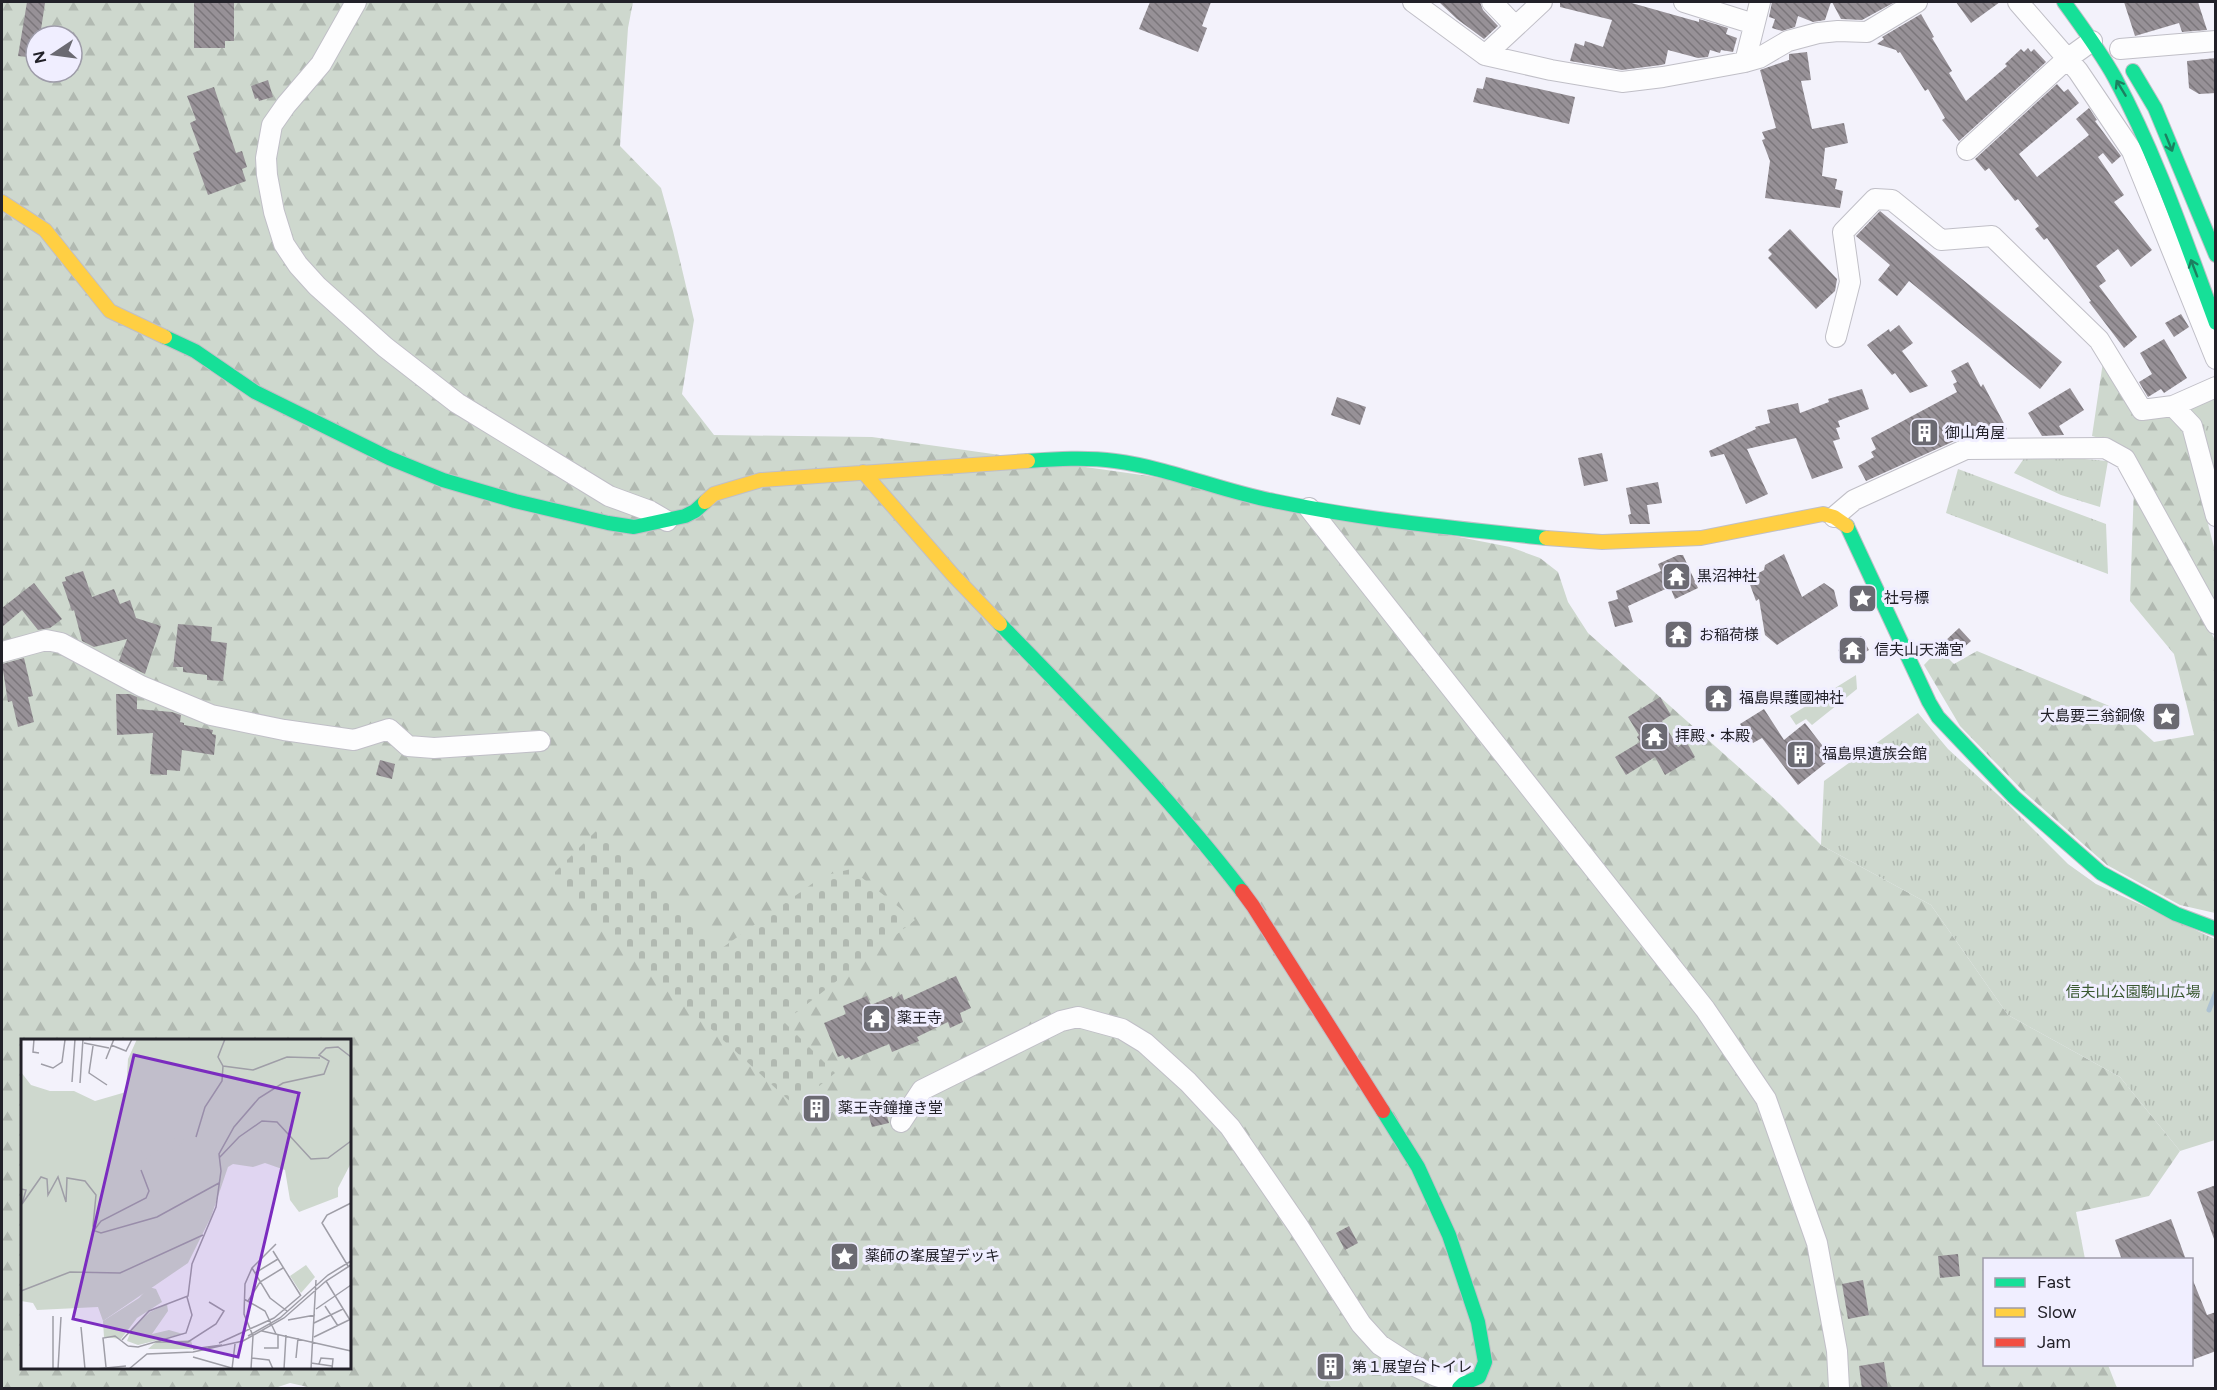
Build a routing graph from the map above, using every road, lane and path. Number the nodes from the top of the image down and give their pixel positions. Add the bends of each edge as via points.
1 (356, 2) edge
2 (1413, 2) edge
3 (1492, 2) edge
4 (1542, 2) edge
5 (1684, 2) edge
6 (1761, 2) edge
7 (1917, 2) edge
8 (2018, 2) edge
9 (2064, 2) edge
10 (1754, 24) junction
11 (1515, 26) junction
12 (2092, 41) junction
13 (2216, 42) edge
14 (2116, 44) joint
15 (1485, 56) junction
16 (2067, 59) junction
17 (1744, 62) junction
18 (1967, 150) dead end
19 (2, 202) edge
20 (2216, 255) edge
21 (2216, 323) edge
22 (1836, 337) dead end
23 (2216, 359) edge
24 (2216, 387) edge
25 (2172, 406) junction
26 (863, 472) junction
27 (1309, 508) junction
28 (2216, 516) edge
29 (1834, 517) junction
30 (667, 521) junction
31 (2216, 624) edge
32 (2, 652) edge
33 (540, 741) dead end
34 (2216, 929) edge
35 (901, 1122) dead end
36 (1461, 1386) edge
37 (1839, 1389) edge

1 - 30 street via 321,64 272,125 267,175 284,244 317,286 456,403 609,496
2 - 15 street
3 - 11 street
4 - 11 street
5 - 10 street
6 - 10 street
7 - 17 street via 1867,32 1818,33 1788,41
8 - 16 street
9 - 12 street
10 - 17 street
11 - 15 street
12 - 16 street
21 -> 12 street via 2129,100
13 - 14 street
14 -> 20 street via 2155,108
15 - 17 street via 1622,82
16 - 18 street
16 - 23 street via 2132,151
19 - 30 street via 43,229 69,256 110,311 195,351 255,392 389,458 443,480 560,512 634,527
22 - 25 street via 1850,282 1843,232 1875,199 1892,200 1941,240 1992,236 2099,340 2142,410
24 - 25 street
25 - 28 street via 2192,426
26 - 27 street via 1060,459 1115,461
26 - 30 street via 761,480 714,494 695,511
26 - 36 street via 953,575 1125,752 1201,838 1253,906 1418,1167 1434,1200 1478,1323 1485,1362 1479,1377
27 - 29 street via 1602,543 1701,538 1823,514
27 - 37 street via 1705,1009 1766,1099 1817,1243 1837,1351
29 - 31 street via 1854,500 1966,449 2105,448 2125,459
29 - 34 street via 1846,524 1929,702 1960,741 2014,797 2101,873 2176,914
32 - 33 street via 46,640 61,643 141,686 211,714 284,730 354,740 389,729 408,746 434,748
35 - 36 street via 922,1090 1061,1021 1078,1017 1122,1029 1145,1043 1188,1082 1230,1127 1361,1324 1380,1345 1408,1363

